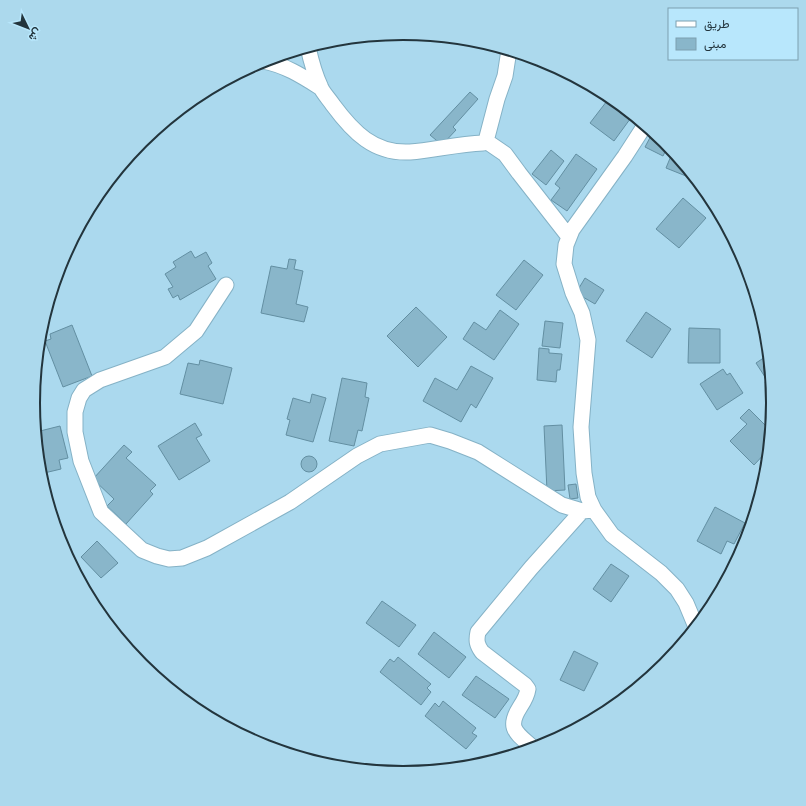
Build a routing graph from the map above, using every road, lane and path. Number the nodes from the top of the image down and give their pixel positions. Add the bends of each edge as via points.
1 (309, 52) edge
2 (508, 55) edge
3 (274, 64) edge
4 (321, 88) junction
5 (642, 130) edge
6 (486, 141) junction
7 (569, 237) junction
8 (226, 285) dead end
9 (588, 510) junction
10 (693, 621) edge
11 (528, 744) edge

1 - 4 street
2 - 6 street via 505,76
3 - 4 street via 296,72
4 - 6 street via 345,121 360,136 377,147 409,152
5 - 7 street
6 - 7 street via 505,154
7 - 9 street via 564,264 582,313 588,340 581,427
8 - 9 street via 196,331 165,357 100,380 84,390 79,398 75,412 75,432 81,461 101,512 142,550 169,559 182,558 290,502 357,456 380,444 430,435 478,452 562,505
9 - 10 street via 612,534 677,589
9 - 11 street via 532,568 478,632 476,639 482,652 528,690 513,727

